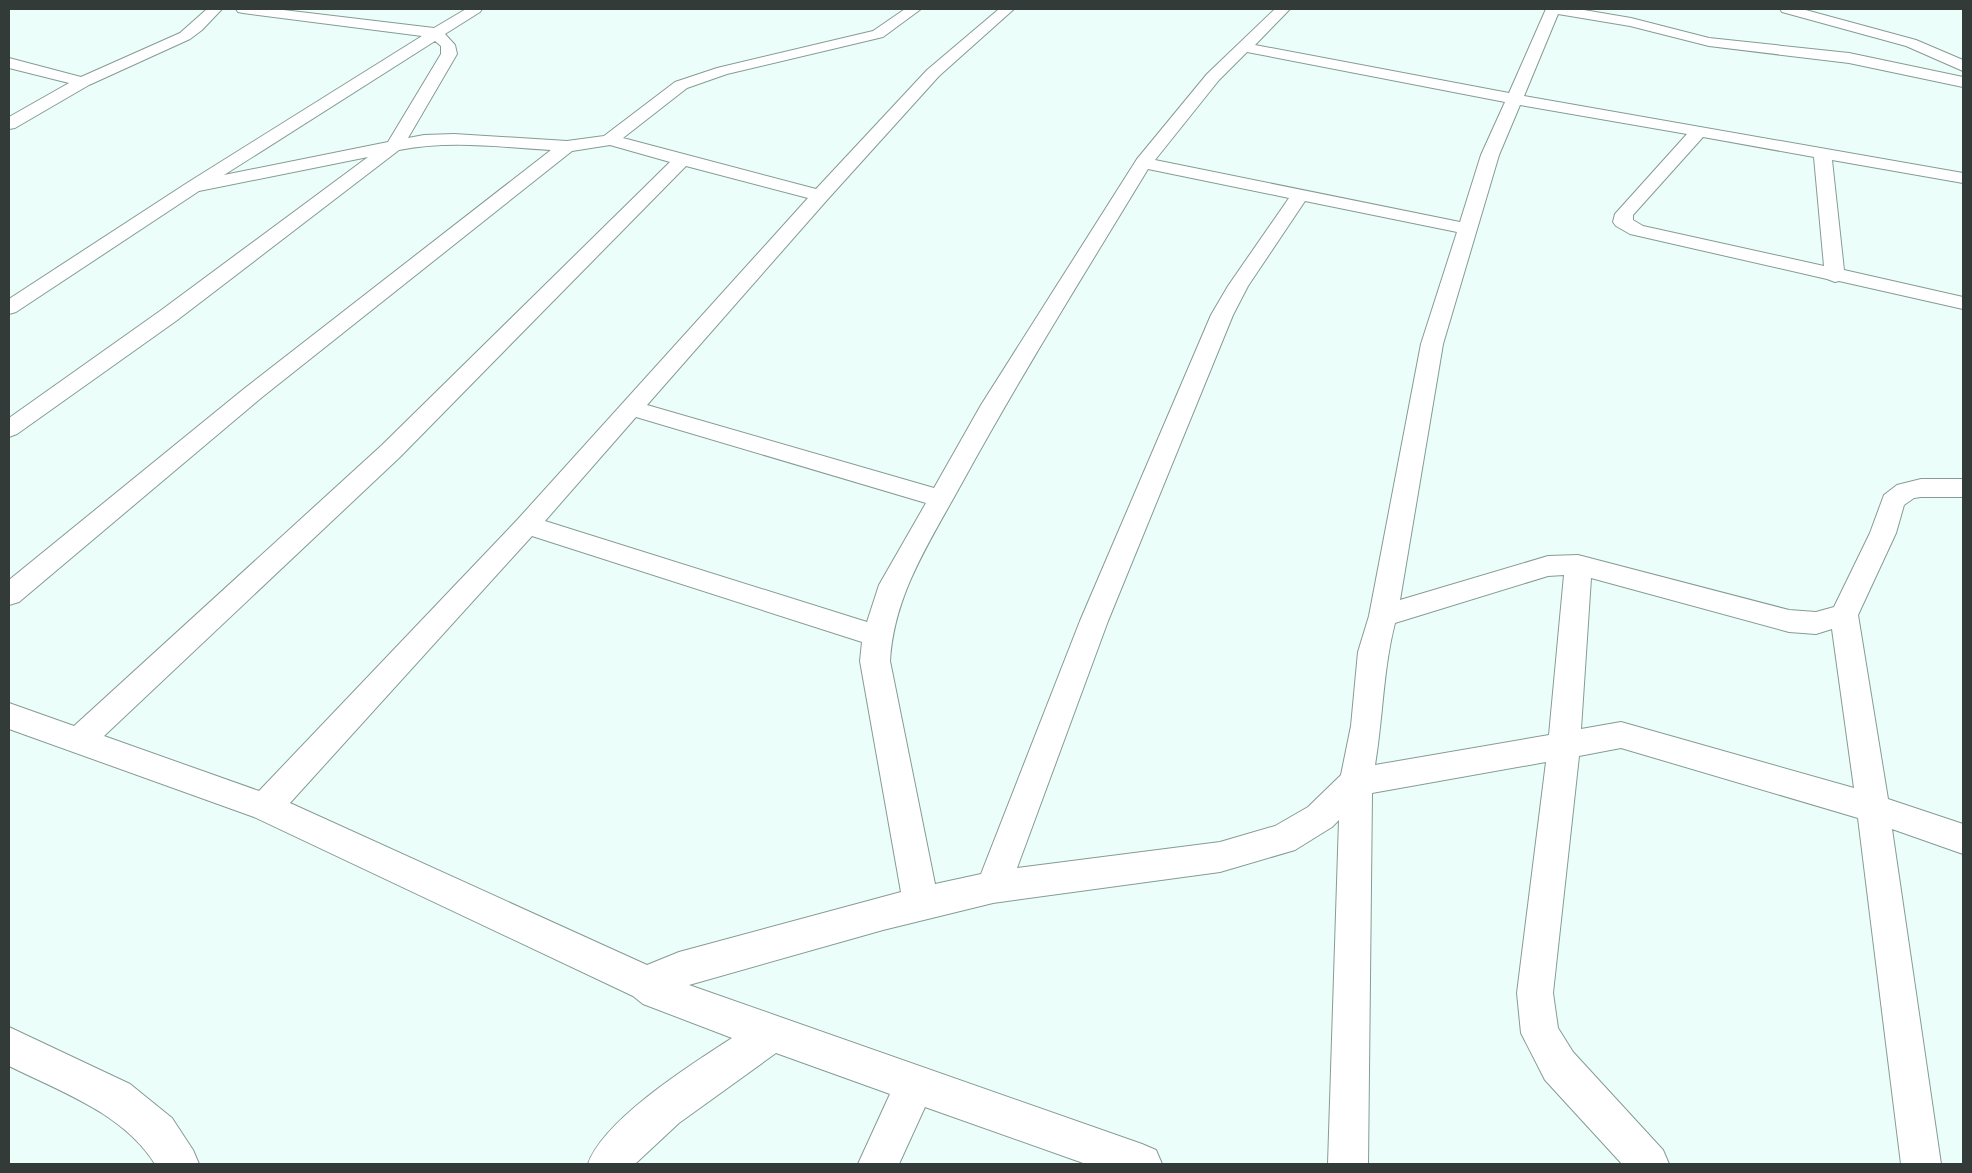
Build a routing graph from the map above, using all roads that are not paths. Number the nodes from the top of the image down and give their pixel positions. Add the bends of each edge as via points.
1 (215, 9) edge
2 (243, 9) edge
3 (475, 9) edge
4 (914, 9) edge
5 (1007, 9) edge
6 (1283, 9) edge
7 (1554, 9) edge
8 (1787, 9) edge
9 (434, 33) junction
10 (1243, 47) junction
11 (9, 62) edge
12 (1963, 66) edge
13 (83, 82) junction
14 (1963, 82) edge
15 (1514, 99) junction
16 (9, 124) edge
17 (1699, 131) junction
18 (610, 140) junction
19 (395, 145) junction
20 (567, 146) junction
21 (1822, 153) junction
22 (683, 159) junction
23 (1143, 162) junction
24 (1963, 178) edge
25 (193, 187) junction
26 (1300, 195) junction
27 (820, 196) junction
28 (1468, 229) junction
29 (1836, 276) junction
30 (1963, 303) edge
31 (9, 308) edge
32 (632, 408) junction
33 (9, 429) edge
34 (1963, 488) edge
35 (941, 499) junction
36 (527, 524) junction
37 (1578, 565) junction
38 (9, 595) edge
39 (1844, 615) junction
40 (1383, 616) junction
41 (877, 636) junction
42 (9, 716) edge
43 (78, 741) junction
44 (1564, 746) junction
45 (1356, 782) junction
46 (265, 807) junction
47 (1874, 808) junction
48 (1963, 839) edge
49 (994, 887) junction
50 (920, 904) junction
51 (646, 983) junction
52 (773, 1033) junction
53 (9, 1046) edge
54 (916, 1083) junction
55 (179, 1164) edge
56 (608, 1164) edge
57 (878, 1164) edge
58 (1142, 1164) edge
59 (1348, 1164) edge
60 (1649, 1164) edge
61 (1922, 1164) edge

1 - 13 street via 185,36
2 - 9 street
3 - 9 street
4 - 18 street via 878,34 681,85
5 - 27 street via 933,74
6 - 10 street
7 - 14 street via 1631,22 1709,42 1849,58
7 - 15 street
8 - 12 street via 1911,43
9 - 19 street via 448,46 449,54
9 - 25 street
10 - 15 street
10 - 23 street via 1213,77
11 - 13 street
13 - 16 street
15 - 17 street
15 - 28 street via 1490,155
17 - 21 street
17 - 29 street via 1624,214 1623,222 1637,230
18 - 20 street
18 - 22 street
19 - 20 street via 454,139
19 - 25 street
19 - 33 street via 168,316
20 - 38 street via 253,393
21 - 24 street
21 - 29 street
22 - 27 street
22 - 43 street via 391,451
23 - 26 street
23 - 35 street via 993,405
25 - 31 street
26 - 28 street
26 - 49 street via 1222,315 1094,620
27 - 32 street
28 - 40 street via 1432,344
29 - 30 street
32 - 35 street
32 - 36 street
34 - 39 street via 1921,488 1906,491 1894,501 1883,533
35 - 41 street via 893,585
36 - 41 street
36 - 46 street
37 - 39 street via 1789,621 1816,623
37 - 40 street via 1548,566
37 - 44 street
39 - 47 street
40 - 45 street via 1373,652 1366,726
41 - 50 street via 875,661
42 - 43 street
43 - 46 street
44 - 45 street
44 - 47 street via 1621,735
44 - 60 street via 1535,993 1540,1033 1559,1066
45 - 49 street via 1320,816 1283,839 1220,857
45 - 59 street
46 - 51 street
47 - 48 street
47 - 61 street
49 - 50 street
50 - 51 street via 679,970
51 - 52 street via 670,997
52 - 54 street
52 - 56 street via 669,1104
53 - 55 street via 116,1098 158,1132
54 - 57 street
54 - 58 street

